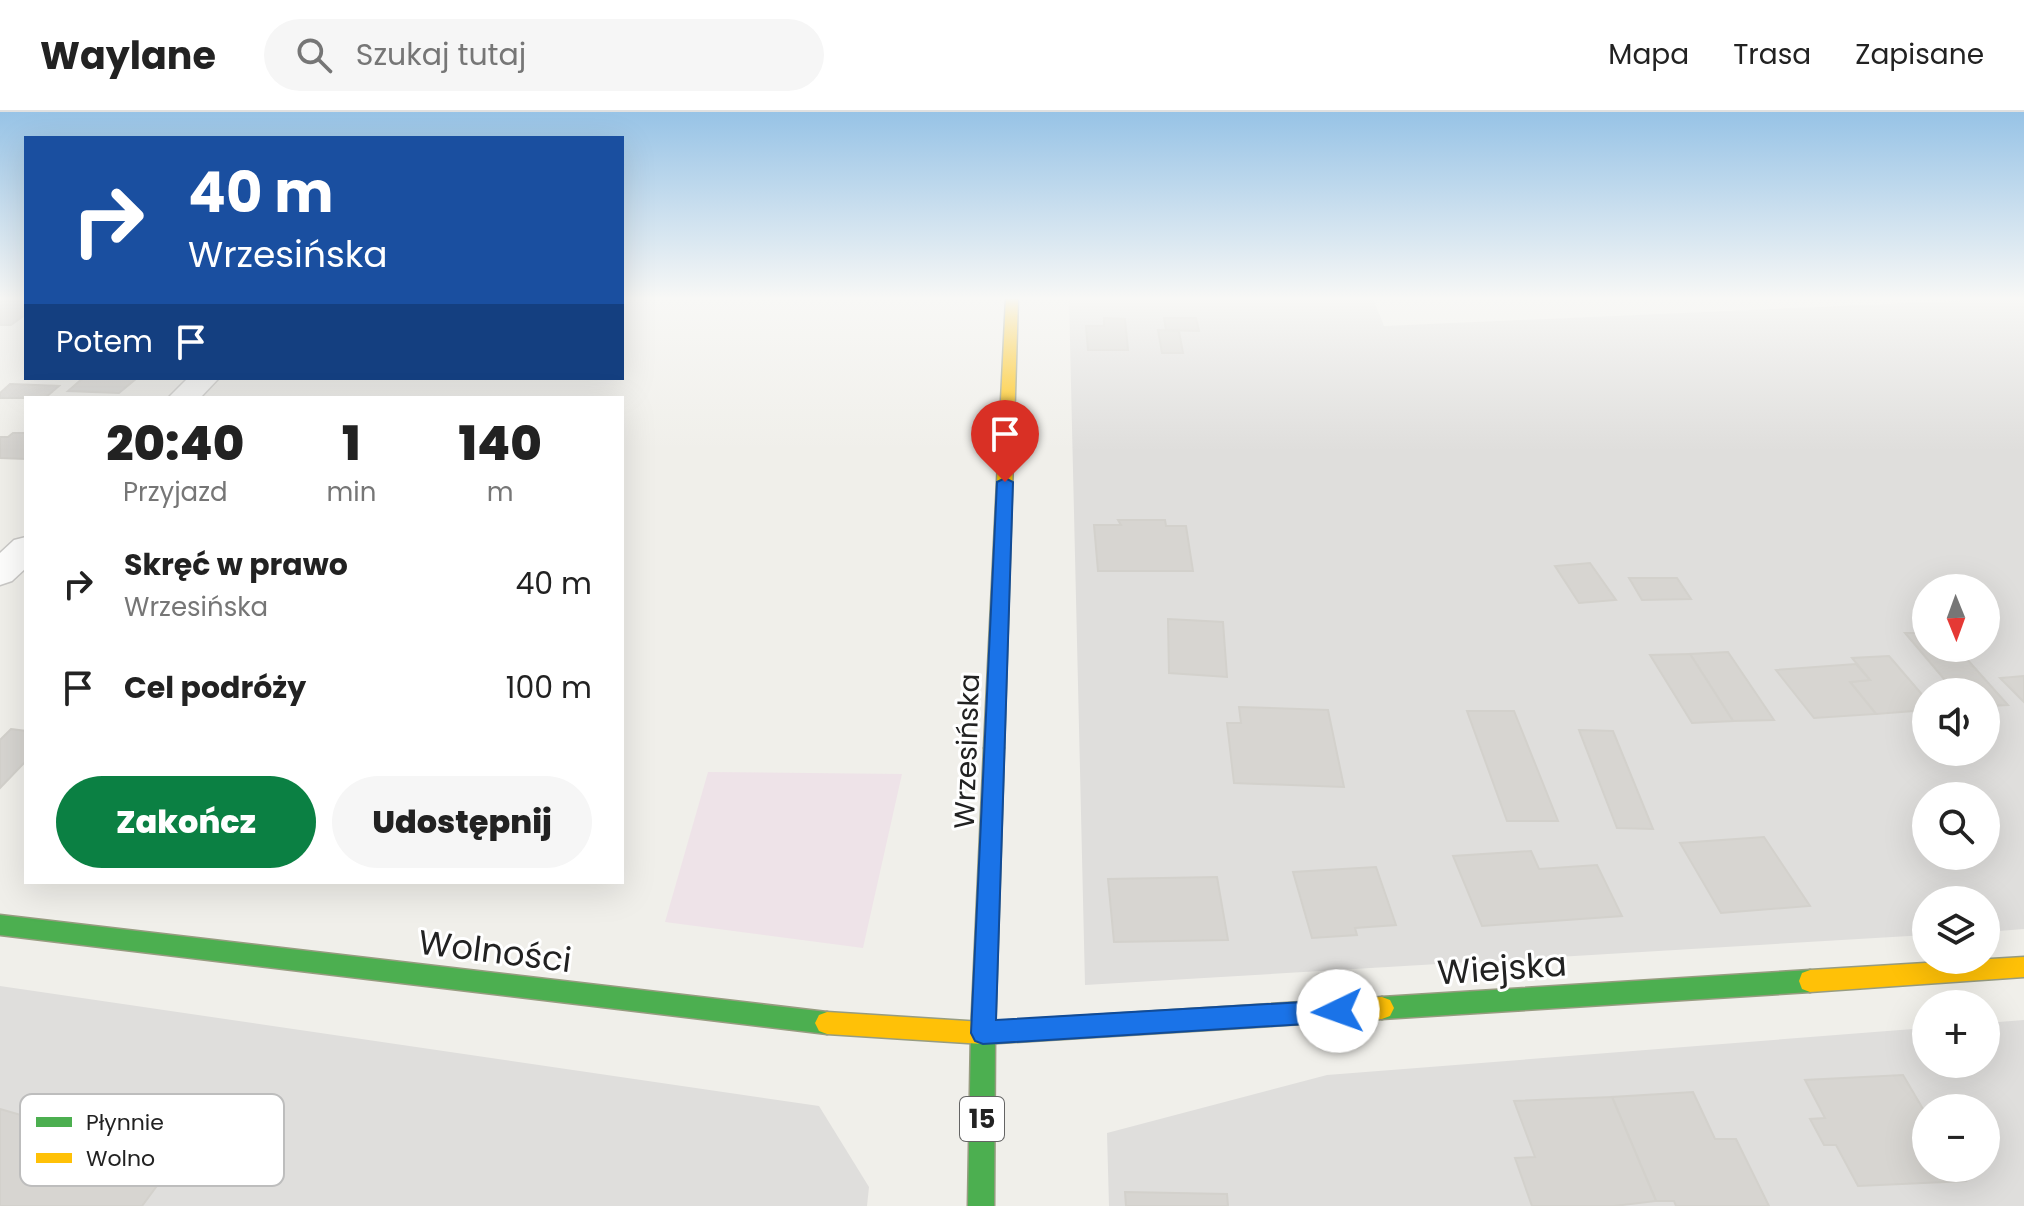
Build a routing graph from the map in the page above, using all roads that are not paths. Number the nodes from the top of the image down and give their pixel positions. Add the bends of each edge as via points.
1 (1010, 349) edge
2 (203, 380) edge
3 (185, 396) edge
4 (24, 550) edge
5 (0, 573) edge
6 (0, 925) edge
7 (2024, 967) edge
8 (983, 1033) junction
9 (981, 1206) edge

1 - 8 street, Wrzesińska / 15
2 - 3 street
4 - 5 street
6 - 8 street, Wolności via 838,1024
7 - 8 street, Wiejska
8 - 9 street, Wrzesińska / 15

